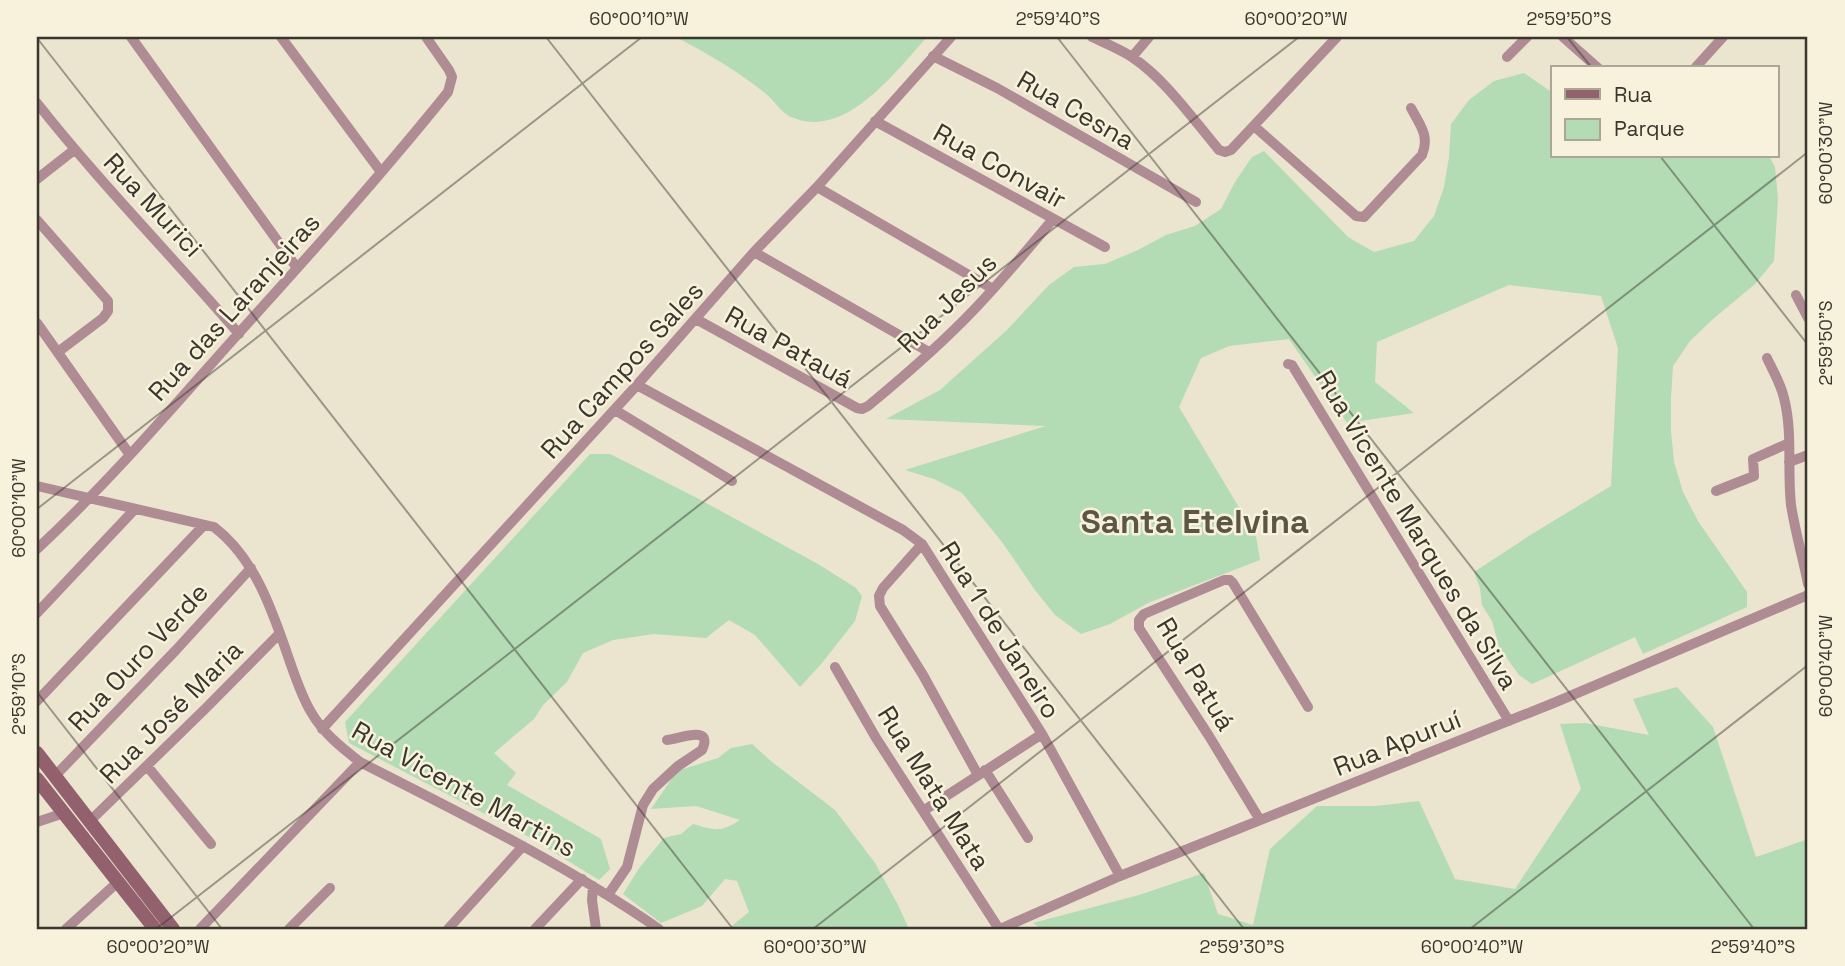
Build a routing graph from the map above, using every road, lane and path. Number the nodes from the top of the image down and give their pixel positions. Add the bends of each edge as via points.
1 (131, 37) edge
2 (281, 37) edge
3 (426, 37) edge
4 (951, 37) edge
5 (1092, 37) edge
6 (1149, 37) edge
7 (1337, 37) edge
8 (1527, 37) edge
9 (1563, 37) edge
10 (1723, 37) edge
11 (933, 56) junction
12 (1132, 57) junction
13 (1507, 57) dead end
14 (1596, 66) edge
15 (1697, 66) edge
16 (37, 103) edge
17 (1411, 108) dead end
18 (875, 121) junction
19 (1254, 126) junction
20 (74, 150) junction
21 (381, 172) junction
22 (37, 179) edge
23 (817, 187) junction
24 (1196, 202) dead end
25 (1053, 219) junction
26 (37, 220) edge
27 (1105, 247) dead end
28 (754, 252) junction
29 (297, 268) junction
30 (993, 289) junction
31 (1796, 295) dead end
32 (1808, 318) edge
33 (696, 319) junction
34 (37, 323) edge
35 (239, 334) junction
36 (58, 352) junction
37 (929, 352) junction
38 (1767, 358) dead end
39 (1288, 364) dead end
40 (637, 385) junction
41 (862, 408) joint
42 (615, 410) junction
43 (1789, 443) junction
44 (130, 455) junction
45 (1808, 455) edge
46 (1789, 462) junction
47 (732, 481) dead end
48 (37, 486) edge
49 (1716, 491) dead end
50 (89, 499) junction
51 (134, 510) junction
52 (204, 525) junction
53 (38, 544) edge
54 (922, 544) junction
55 (251, 568) junction
56 (1808, 584) edge
57 (1808, 595) edge
58 (37, 613) edge
59 (280, 633) junction
60 (835, 667) dead end
61 (37, 701) edge
62 (1308, 707) dead end
63 (1509, 721) junction
64 (322, 729) junction
65 (1041, 734) junction
66 (667, 740) dead end
67 (37, 752) edge
68 (360, 762) junction
69 (147, 766) junction
70 (982, 773) junction
71 (55, 776) junction
72 (37, 779) edge
73 (923, 811) junction
74 (64, 813) junction
75 (1260, 820) junction
76 (90, 821) junction
77 (37, 822) edge
78 (1028, 838) dead end
79 (211, 844) dead end
80 (523, 846) junction
81 (1120, 876) junction
82 (582, 879) junction
83 (119, 881) junction
84 (593, 886) junction
85 (330, 888) dead end
86 (608, 895) junction
87 (66, 929) edge
88 (155, 929) edge
89 (173, 929) edge
90 (200, 929) edge
91 (289, 929) edge
92 (448, 929) edge
93 (535, 929) edge
94 (596, 929) edge
95 (659, 929) edge
96 (1000, 929) edge

1 - 29 street
2 - 21 street
3 - 21 street, Rua das Laranjeiras via 449,70 452,84
4 - 11 street, Rua Campos Sales
5 - 12 street
6 - 12 street
7 - 19 street
8 - 13 street
9 - 14 street
10 - 15 street
11 - 18 street, Rua Campos Sales
11 - 24 street, Rua Cesna
12 - 19 street via 1169,91 1219,149 1231,150
16 - 20 street, Rua Murici
17 - 19 street via 1426,146 1364,217 1356,216
18 - 23 street, Rua Campos Sales
18 - 25 street, Rua Convair
20 - 22 street
20 - 35 street, Rua Murici
21 - 29 street, Rua das Laranjeiras
23 - 28 street, Rua Campos Sales
23 - 30 street
25 - 27 street, Rua Convair
25 - 30 street, Rua Jesus
26 - 36 street via 108,301 103,318
28 - 33 street, Rua Campos Sales
28 - 37 street
29 - 35 street, Rua das Laranjeiras
30 - 37 street, Rua Jesus
31 - 32 street
33 - 40 street, Rua Campos Sales
33 - 41 street, Rua Patauá
34 - 36 street
35 - 44 street, Rua das Laranjeiras
36 - 44 street
37 - 41 street, Rua Jesus
38 - 43 street via 1783,394
39 - 63 street, Rua Vicente Marques da Silva
40 - 42 street, Rua Campos Sales
40 - 54 street, Rua 1 de Janeiro
42 - 47 street
42 - 64 street, Rua Campos Sales
43 - 46 street
43 - 49 street via 1753,459 1754,476
44 - 50 street, Rua das Laranjeiras
45 - 46 street
46 - 56 street via 1792,509
48 - 50 street, Rua Vicente Martins
50 - 51 street, Rua Vicente Martins
50 - 53 street, Rua das Laranjeiras
51 - 52 street, Rua Vicente Martins
51 - 58 street
52 - 55 street, Rua Vicente Martins via 225,536
52 - 61 street
54 - 65 street, Rua 1 de Janeiro
54 - 70 street via 883,588 880,606
55 - 59 street, Rua Vicente Martins
55 - 71 street, Rua Ouro Verde
57 - 63 street, Rua Apuruí
59 - 64 street, Rua Vicente Martins via 310,711
59 - 69 street, Rua José Maria
60 - 73 street, Rua Mata Mata
62 - 75 street, Rua Patuá via 1230,580 1139,620 1139,628
63 - 75 street, Rua Apuruí
64 - 68 street, Rua Vicente Martins
65 - 70 street
65 - 81 street, Rua 1 de Janeiro
66 - 86 street via 697,733 705,746 653,789 643,805 627,867
67 - 71 main road
68 - 80 street, Rua Vicente Martins
68 - 90 street
69 - 76 street, Rua José Maria
69 - 79 street
70 - 73 street
70 - 78 street
71 - 76 main road
72 - 74 main road
73 - 96 street, Rua Mata Mata
74 - 77 street
74 - 83 main road
75 - 81 street, Rua Apuruí
76 - 89 main road
80 - 82 street, Rua Vicente Martins
80 - 92 street
81 - 96 street, Rua Apuruí
82 - 84 street, Rua Vicente Martins
82 - 93 street
83 - 87 street
83 - 88 main road
84 - 86 street, Rua Vicente Martins
84 - 94 street
85 - 91 street
86 - 95 street, Rua Vicente Martins

